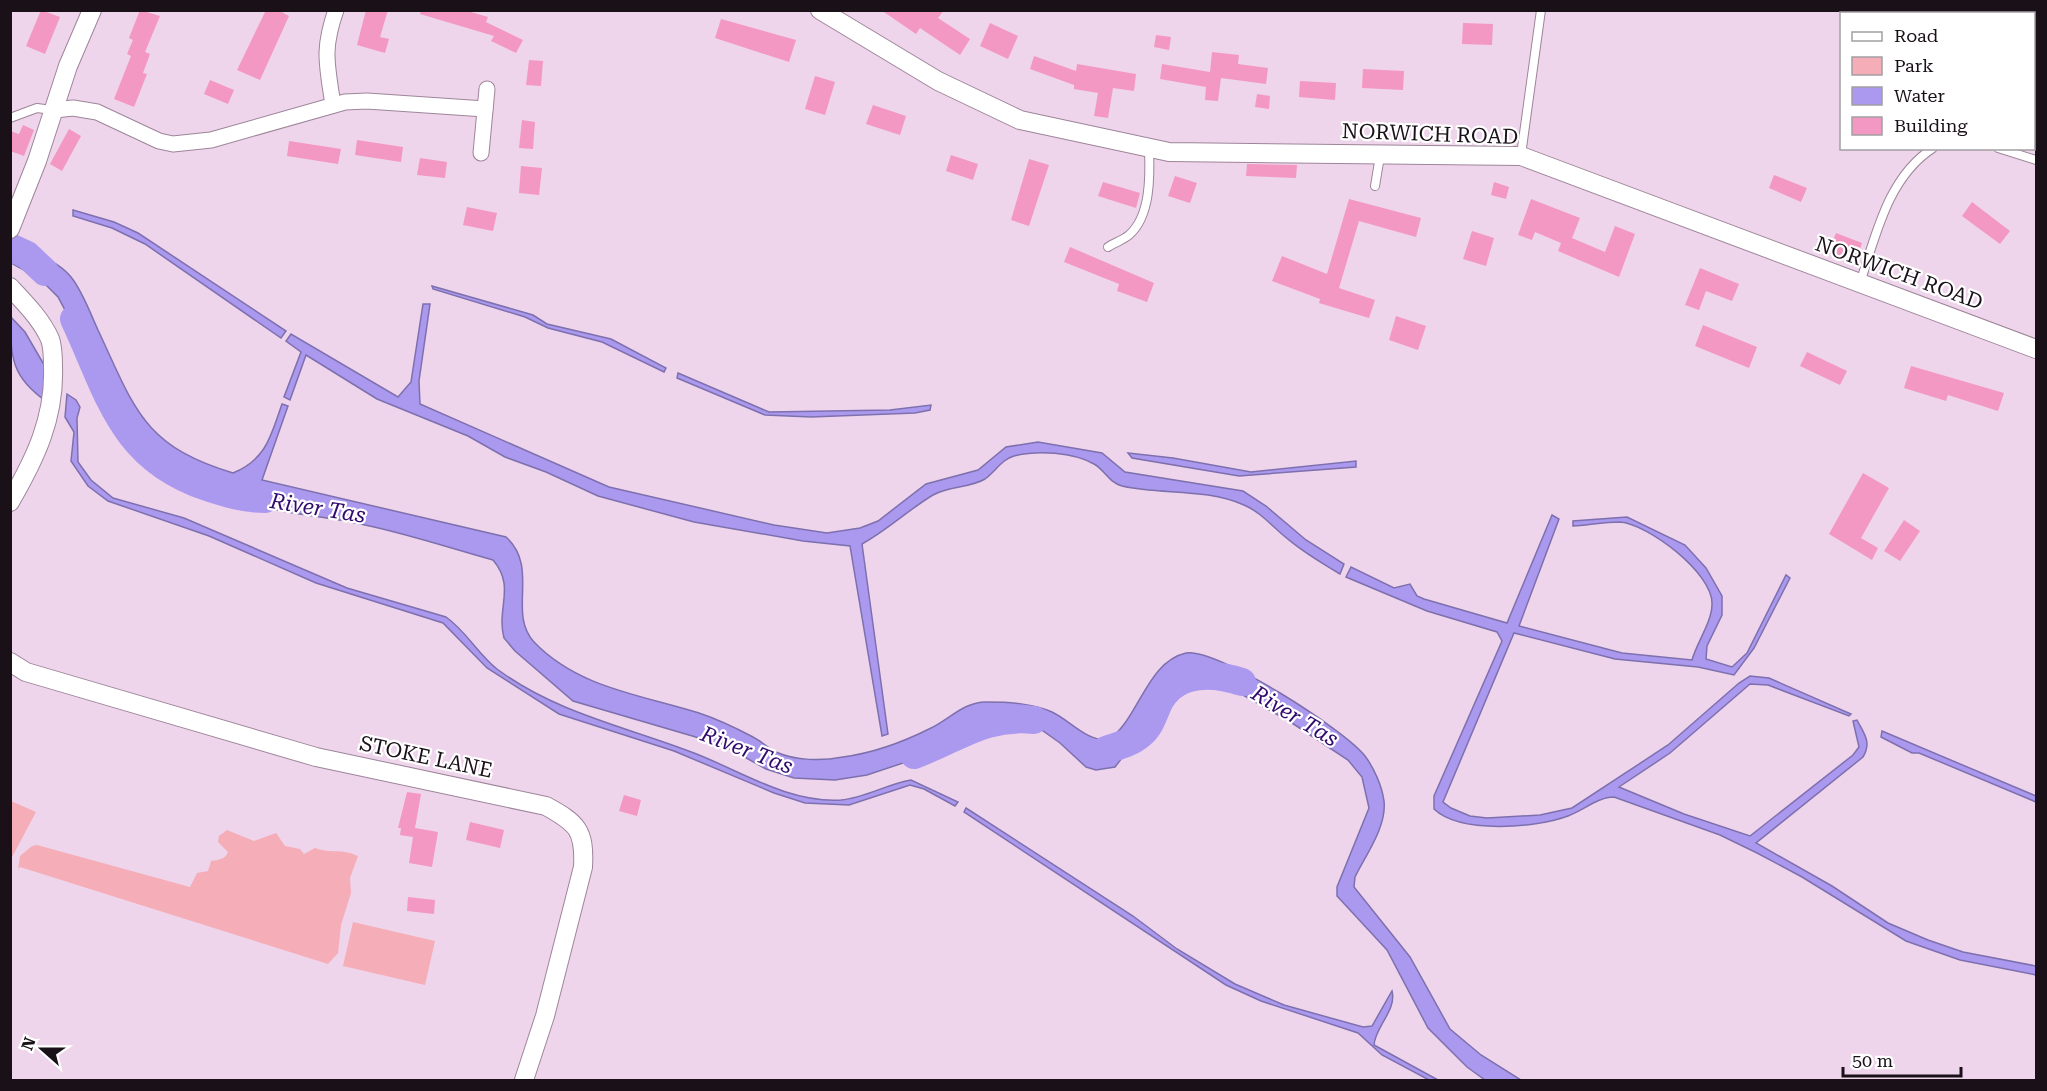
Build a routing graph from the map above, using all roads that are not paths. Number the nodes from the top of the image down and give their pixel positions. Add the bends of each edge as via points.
1 (92, 10) edge
2 (336, 10) edge
3 (820, 10) edge
4 (1541, 10) edge
5 (487, 89) dead end
6 (333, 105) junction
7 (485, 109) junction
8 (55, 110) junction
9 (10, 118) edge
10 (1149, 147) junction
11 (1930, 150) edge
12 (2004, 150) edge
13 (481, 153) dead end
14 (1381, 154) junction
15 (1521, 156) junction
16 (2037, 160) edge
17 (1375, 186) dead end
18 (12, 225) edge
19 (1108, 247) dead end
20 (1860, 283) junction
21 (10, 287) edge
22 (2037, 349) edge
23 (10, 502) edge
24 (10, 662) edge
25 (524, 1080) edge

1 - 8 street via 68,66
2 - 6 street via 325,58
3 - 10 street, NORWICH ROAD via 938,81 1020,120
4 - 15 lane
5 - 7 street
6 - 7 street via 367,100
6 - 8 street via 211,140 173,144 97,112
7 - 13 street
8 - 9 lane via 37,108
8 - 18 street
10 - 14 street, NORWICH ROAD via 1169,152
10 - 19 lane via 1146,205 1130,234
11 - 20 lane via 1912,164 1895,188
12 - 16 lane
14 - 15 street, NORWICH ROAD
14 - 17 lane
15 - 20 street, NORWICH ROAD
20 - 22 street, NORWICH ROAD
21 - 23 street via 51,341 54,388 43,438
24 - 25 street, STOKE LANE via 26,672 316,757 546,806 570,819 580,833 583,867 545,1016

